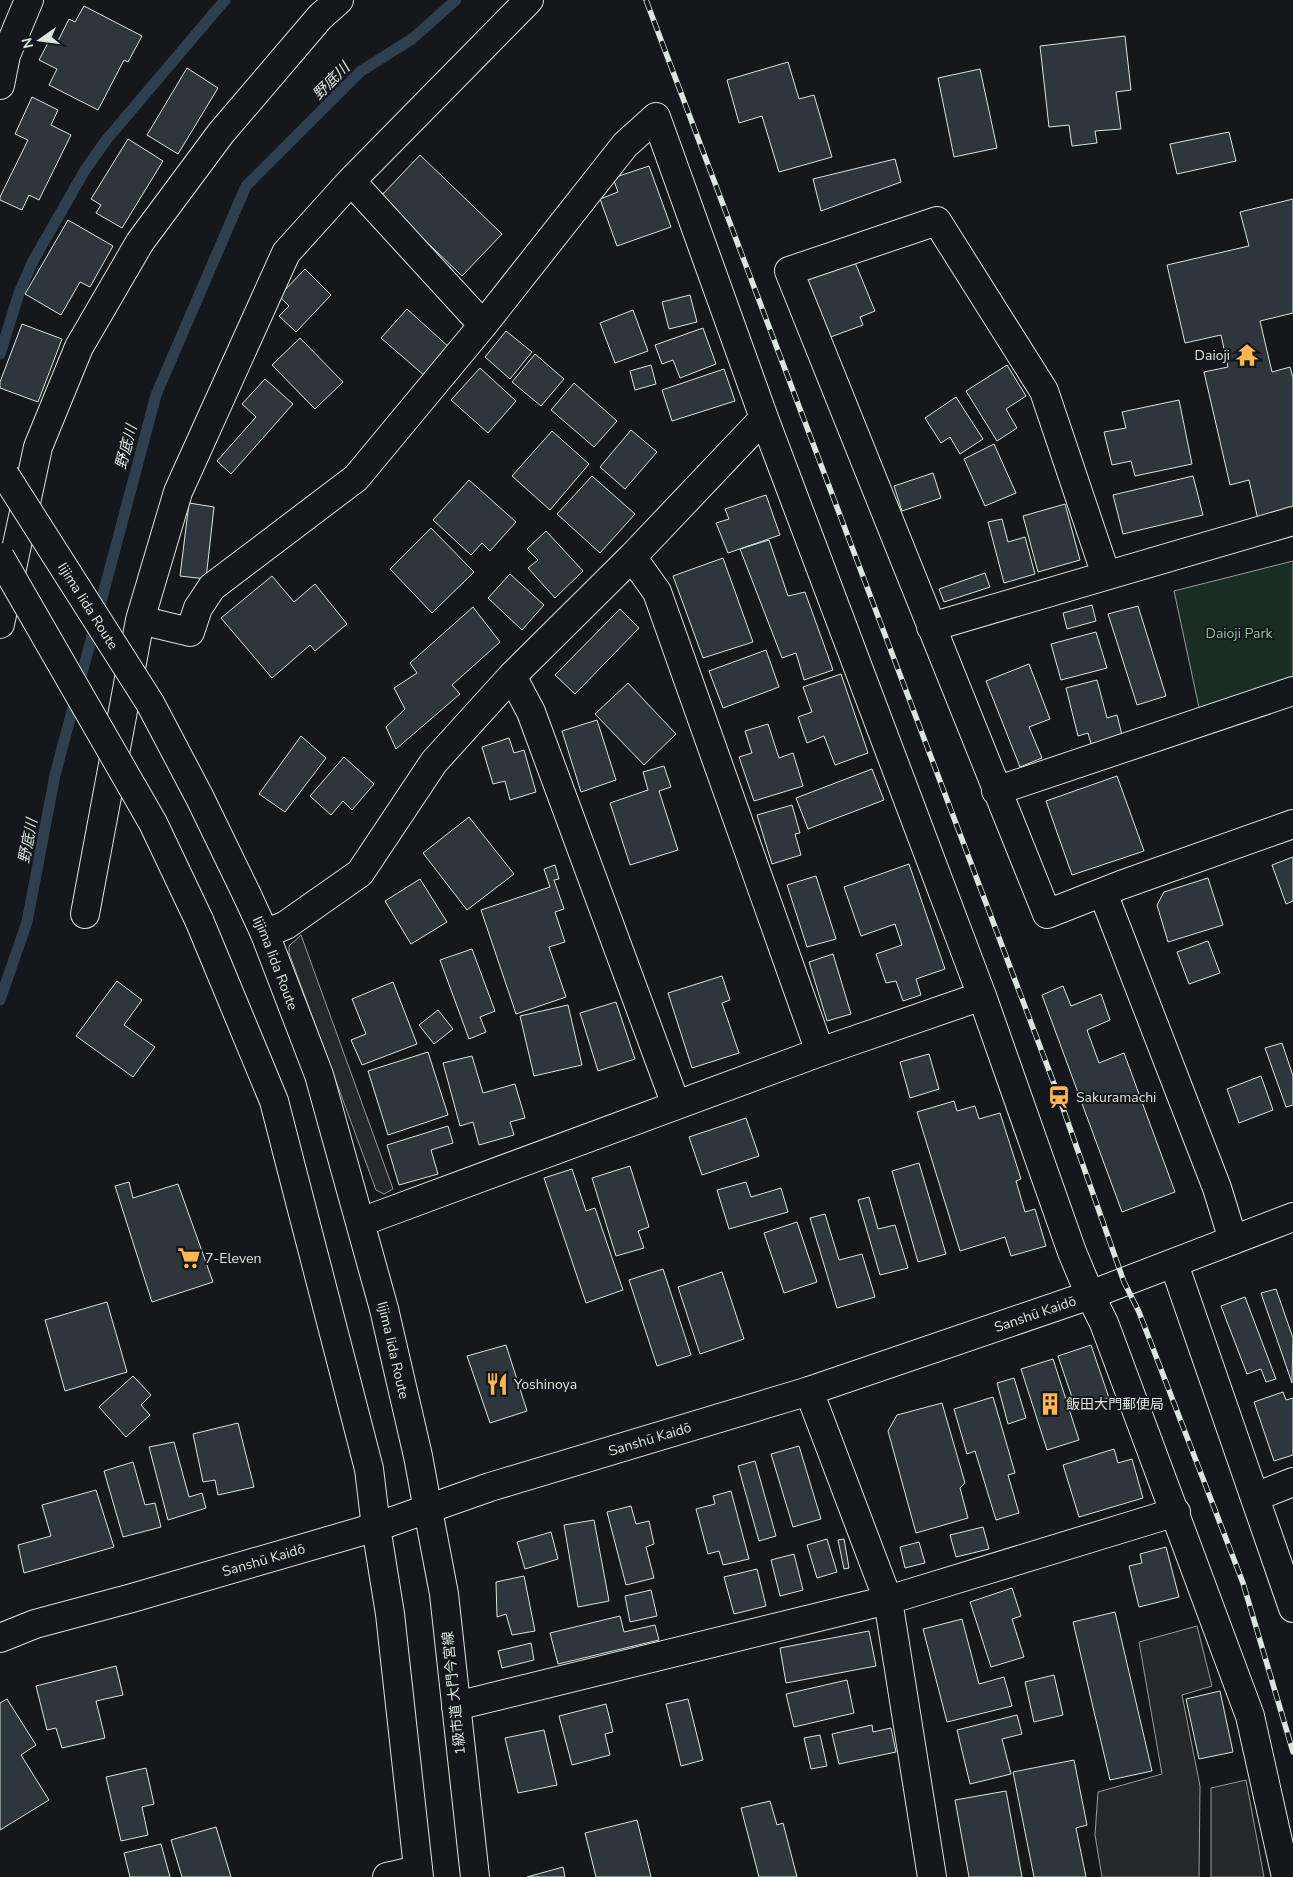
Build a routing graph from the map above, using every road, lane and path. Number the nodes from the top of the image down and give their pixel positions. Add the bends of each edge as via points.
1 (29, 0) edge
2 (339, 0) edge
3 (529, 0) edge
4 (0, 85) edge
5 (351, 181) junction
6 (483, 325) junction
7 (764, 418) junction
8 (2, 471) edge
9 (1293, 522) edge
10 (632, 556) junction
11 (0, 557) edge
12 (1106, 575) junction
13 (140, 620) junction
14 (0, 624) edge
15 (931, 626) junction
16 (512, 676) junction
17 (1293, 691) edge
18 (996, 791) junction
19 (1293, 824) edge
20 (1103, 893) junction
21 (85, 914) dead end
22 (265, 934) junction
23 (982, 996) junction
24 (820, 1052) junction
25 (676, 1105) junction
26 (1293, 1217) edge
27 (361, 1222) junction
28 (1233, 1240) junction
29 (1174, 1264) junction
30 (1090, 1295) junction
31 (809, 1391) junction
32 (1293, 1482) edge
33 (1256, 1497) junction
34 (428, 1510) junction
35 (1176, 1512) junction
36 (376, 1527) junction
37 (888, 1600) junction
38 (1293, 1608) edge
39 (0, 1638) edge
40 (456, 1706) junction
41 (418, 1874) edge
42 (387, 1877) edge
43 (475, 1877) edge
44 (932, 1877) edge
45 (1286, 1877) edge

1 - 4 street via 6,55
2 - 14 street via 320,17 221,133 140,242 79,346 38,447
3 - 5 street
5 - 6 street
5 - 13 street via 286,254 178,492
6 - 7 street via 625,145 656,116
6 - 13 street via 356,478 212,587 198,608 190,632
7 - 10 street
7 - 23 street
8 - 22 street, Iijima Iida Route, bridge via 150,703
9 - 12 street
10 - 16 street
10 - 24 street via 658,592
11 - 36 street, bridge via 153,823 199,920 274,1101 369,1469
12 - 15 street
12 - 15 street via 1044,391 937,220 789,272
13 - 21 street
15 - 18 street
16 - 22 street via 434,762 360,873 286,925
16 - 25 street via 531,712
17 - 18 street
18 - 20 street via 1047,914
19 - 20 street
20 - 28 street via 1217,1188
22 - 27 street, Iijima Iida Route via 319,1075
23 - 24 street
23 - 30 street
24 - 25 street
25 - 27 street
26 - 28 street, Sanshū Kaidō
27 - 34 street, Iijima Iida Route via 384,1309
28 - 29 street, Sanshū Kaidō
29 - 30 street, Sanshū Kaidō
29 - 33 street
30 - 31 street, Sanshū Kaidō
30 - 35 street via 1104,1323
31 - 34 street, Sanshū Kaidō via 490,1487
31 - 37 street
32 - 33 street
33 - 38 street
34 - 36 street, Sanshū Kaidō
34 - 40 street, 1級市道 大門今宮線 via 444,1594
35 - 37 street
35 - 45 street via 1250,1716
36 - 39 street, Sanshū Kaidō via 35,1624
36 - 41 street via 390,1614
37 - 40 street
37 - 44 street
40 - 43 street, 1級市道 大門今宮線
41 - 42 street

